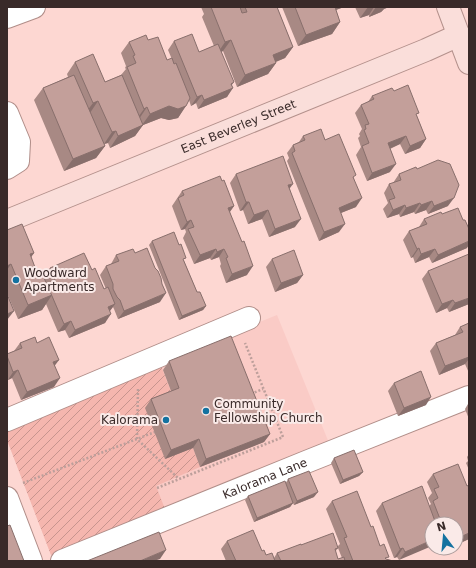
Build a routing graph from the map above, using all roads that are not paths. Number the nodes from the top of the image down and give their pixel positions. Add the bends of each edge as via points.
1 (34, 7) edge
2 (448, 7) edge
3 (7, 18) edge
4 (464, 33) edge
5 (469, 63) edge
6 (7, 112) edge
7 (7, 168) edge
8 (7, 221) edge
9 (243, 320) road end
10 (469, 397) edge
11 (7, 420) edge
12 (7, 498) edge
13 (31, 561) edge
14 (62, 561) edge

1 - 3 street
2 - 4 main road
4 - 5 main road
4 - 8 main road, East Beverley Street
6 - 7 street via 19,142 18,161
9 - 11 street
10 - 14 street, Kalorama Lane
12 - 13 street

